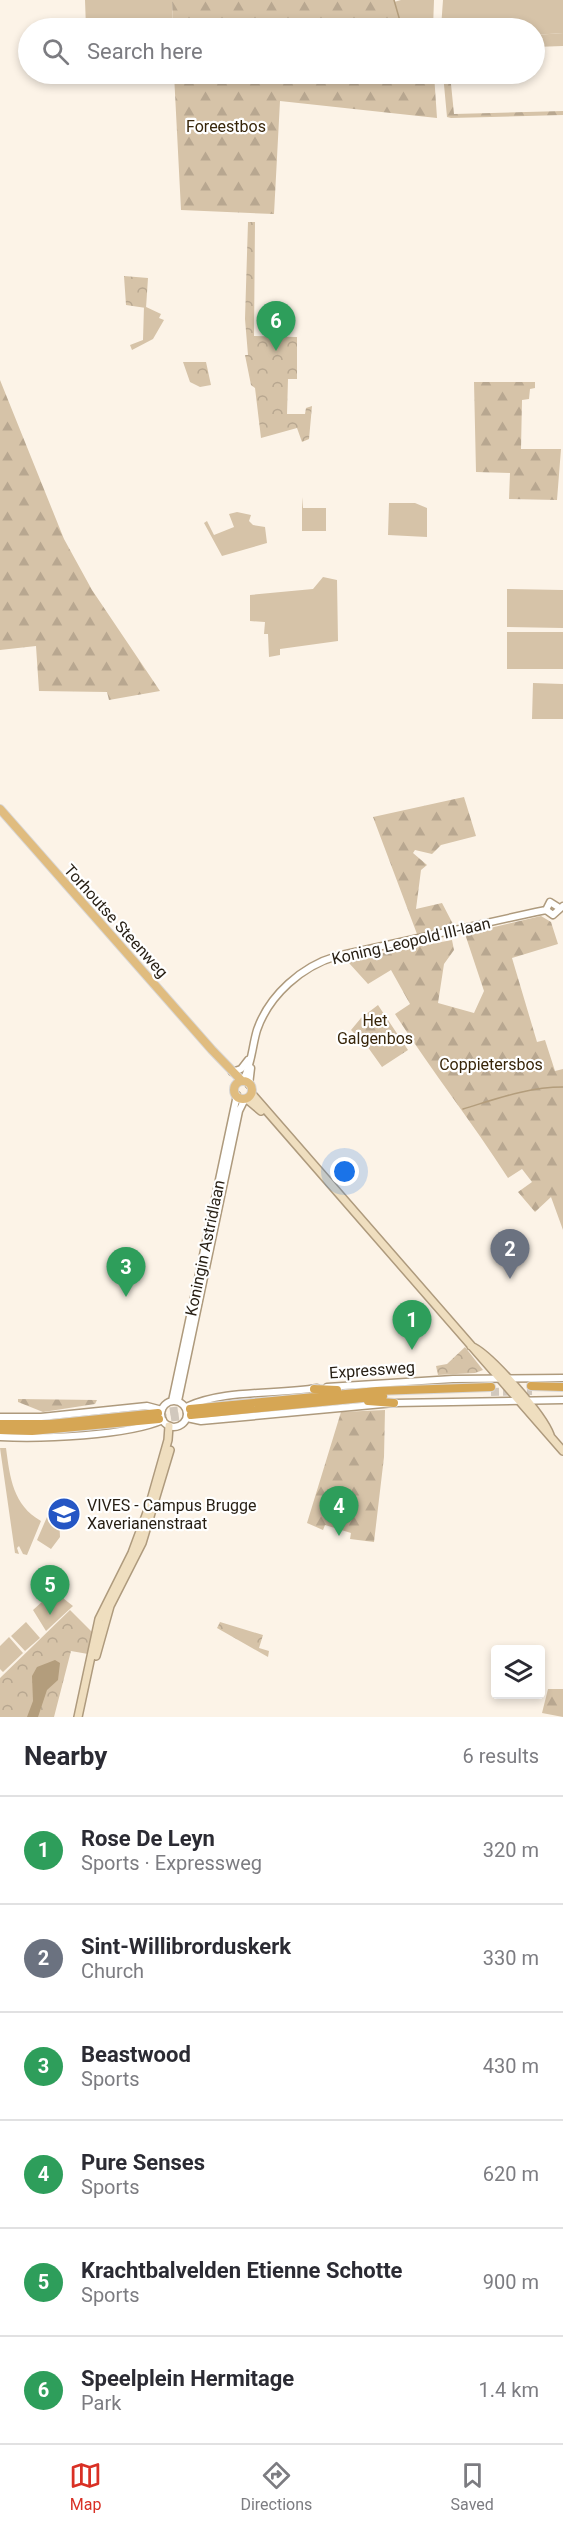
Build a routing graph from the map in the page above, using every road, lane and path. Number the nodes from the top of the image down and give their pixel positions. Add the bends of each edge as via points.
1 (0, 809) edge
2 (561, 907) edge
3 (212, 1050) junction
4 (251, 1054) junction
5 (232, 1072) junction
6 (242, 1082) junction
7 (237, 1095) junction
8 (248, 1099) junction
9 (218, 1199) junction
10 (471, 1346) junction
11 (498, 1378) junction
12 (508, 1378) junction
13 (563, 1378) edge
14 (563, 1386) edge
15 (314, 1389) junction
16 (491, 1389) tunnel mouth
17 (563, 1392) edge
18 (351, 1396) junction
19 (516, 1400) junction
20 (527, 1400) junction
21 (563, 1400) edge
22 (175, 1401) junction
23 (394, 1403) junction
24 (188, 1412) junction
25 (0, 1417) edge
26 (164, 1419) junction
27 (0, 1424) edge
28 (0, 1430) edge
29 (0, 1437) edge
30 (551, 1437) junction
31 (563, 1451) edge
32 (80, 1717) edge

1 - 3 main road, Torhoutse Steenweg
2 - 4 street, Koning Leopold III-laan via 553,915 546,910 318,963 274,999 261,1020
3 - 5 main road, Torhoutse Steenweg
3 - 6 main road, Torhoutse Steenweg
4 - 5 street via 241,1069
4 - 6 street, Koning Leopold III-laan
5 - 6 main road, Torhoutse Steenweg
6 - 7 main road
6 - 8 main road
7 - 8 main road
7 - 9 street, Koningin Astridlaan
8 - 9 street, Koningin Astridlaan via 240,1108
8 - 10 main road via 286,1136
9 - 22 street, Koningin Astridlaan
10 - 11 main road
10 - 12 main road
11 - 12 street, Expressweg
11 - 15 street, Expressweg
11 - 19 main road
12 - 13 street, Expressweg
12 - 20 main road
14 - 17 highway via 532,1389
15 - 18 highway
15 - 24 street, Expressweg via 199,1401
16 - 18 highway, Expressweg
18 - 23 highway
18 - 24 highway, Expressweg
19 - 20 street, Expressweg
19 - 23 street, Expressweg
19 - 30 main road
20 - 21 street, Expressweg
20 - 30 main road
22 - 24 street
22 - 26 street
23 - 24 street, Expressweg via 201,1421
24 - 26 street via 182,1425
25 - 26 street via 147,1406
26 - 27 highway
26 - 28 highway
26 - 29 street via 149,1426 51,1437
26 - 32 main road via 168,1440 132,1553 99,1619
30 - 31 main road

